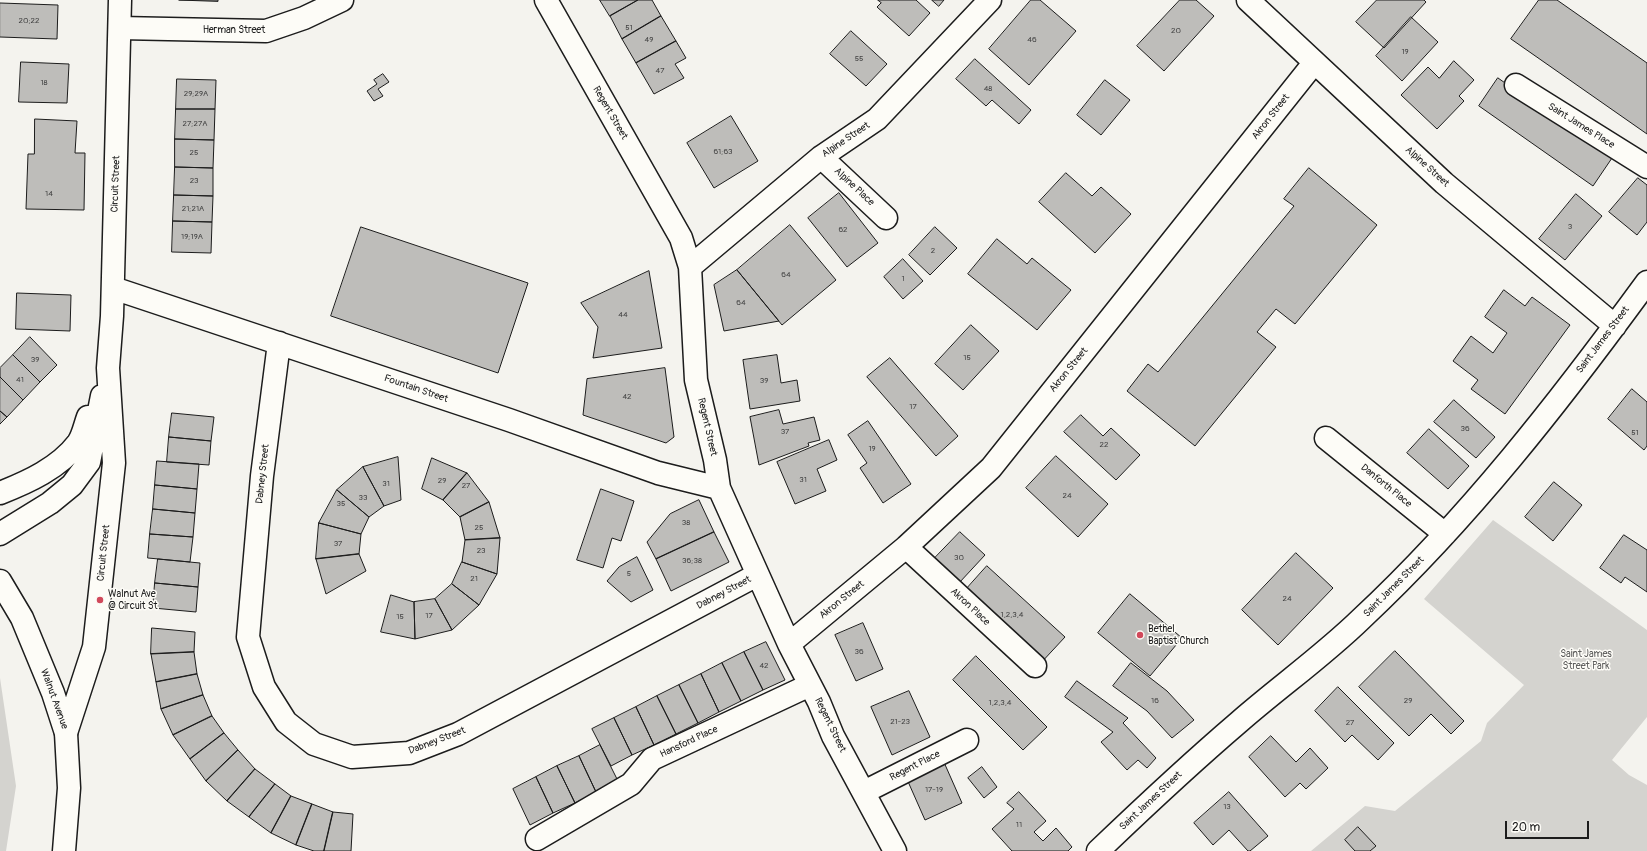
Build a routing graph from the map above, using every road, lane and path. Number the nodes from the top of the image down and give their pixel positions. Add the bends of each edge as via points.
1 (120, 0) edge
2 (342, 0) edge
3 (546, 0) edge
4 (990, 0) edge
5 (1248, 0) edge
6 (120, 28) junction
7 (1314, 63) junction
8 (1516, 85) dead end
9 (821, 157) junction
10 (1647, 167) edge
11 (886, 218) dead end
12 (690, 267) junction
13 (1647, 282) edge
14 (113, 288) junction
15 (1615, 326) junction
16 (279, 343) junction
17 (108, 368) junction
18 (1326, 438) dead end
19 (719, 488) junction
20 (0, 493) edge
21 (0, 534) edge
22 (1445, 534) junction
23 (906, 547) junction
24 (757, 575) junction
25 (0, 581) edge
26 (789, 644) junction
27 (1035, 666) dead end
28 (810, 685) junction
29 (66, 733) junction
30 (967, 740) dead end
31 (864, 792) junction
32 (537, 839) dead end
33 (64, 851) edge
34 (895, 851) edge
35 (1098, 851) edge

1 - 6 street, Circuit Street
2 - 6 street, Herman Street via 304,18 266,31
3 - 12 street, Regent Street via 681,238
4 - 9 street, Alpine Street via 876,120
5 - 7 street, Alpine Street
6 - 14 street, Circuit Street
7 - 15 street, Alpine Street via 1444,183
7 - 23 street, Akron Street via 991,468
8 - 10 street, Saint James Place
9 - 11 street, Alpine Place
9 - 12 street, Alpine Street
12 - 19 street, Regent Street via 696,380
13 - 15 street, Saint James Street
14 - 16 street, Fountain Street
14 - 17 street, Circuit Street
15 - 22 street, Saint James Street via 1532,434
16 - 19 street, Fountain Street via 658,473
16 - 24 street, Dabney Street via 262,476 248,637 264,687 286,722 314,744 352,757 409,753 458,734
17 - 20 street, Circuit Street via 78,442 56,465
17 - 21 street, Circuit Street via 89,462 72,485 50,503
17 - 29 street, Circuit Street via 114,463 94,647
18 - 22 street, Danforth Place
19 - 24 street, Regent Street
22 - 35 street, Saint James Street via 1360,620 1240,721
23 - 26 street, Akron Street
23 - 27 street, Akron Place
24 - 26 street, Regent Street
25 - 29 street, Walnut Avenue via 22,618 53,693
26 - 28 street, Regent Street
28 - 31 street, Regent Street via 833,736
28 - 32 street, Hansford Place via 652,759 631,784
29 - 33 street, Walnut Avenue via 68,788
30 - 31 street, Regent Place
31 - 34 street, Regent Street

